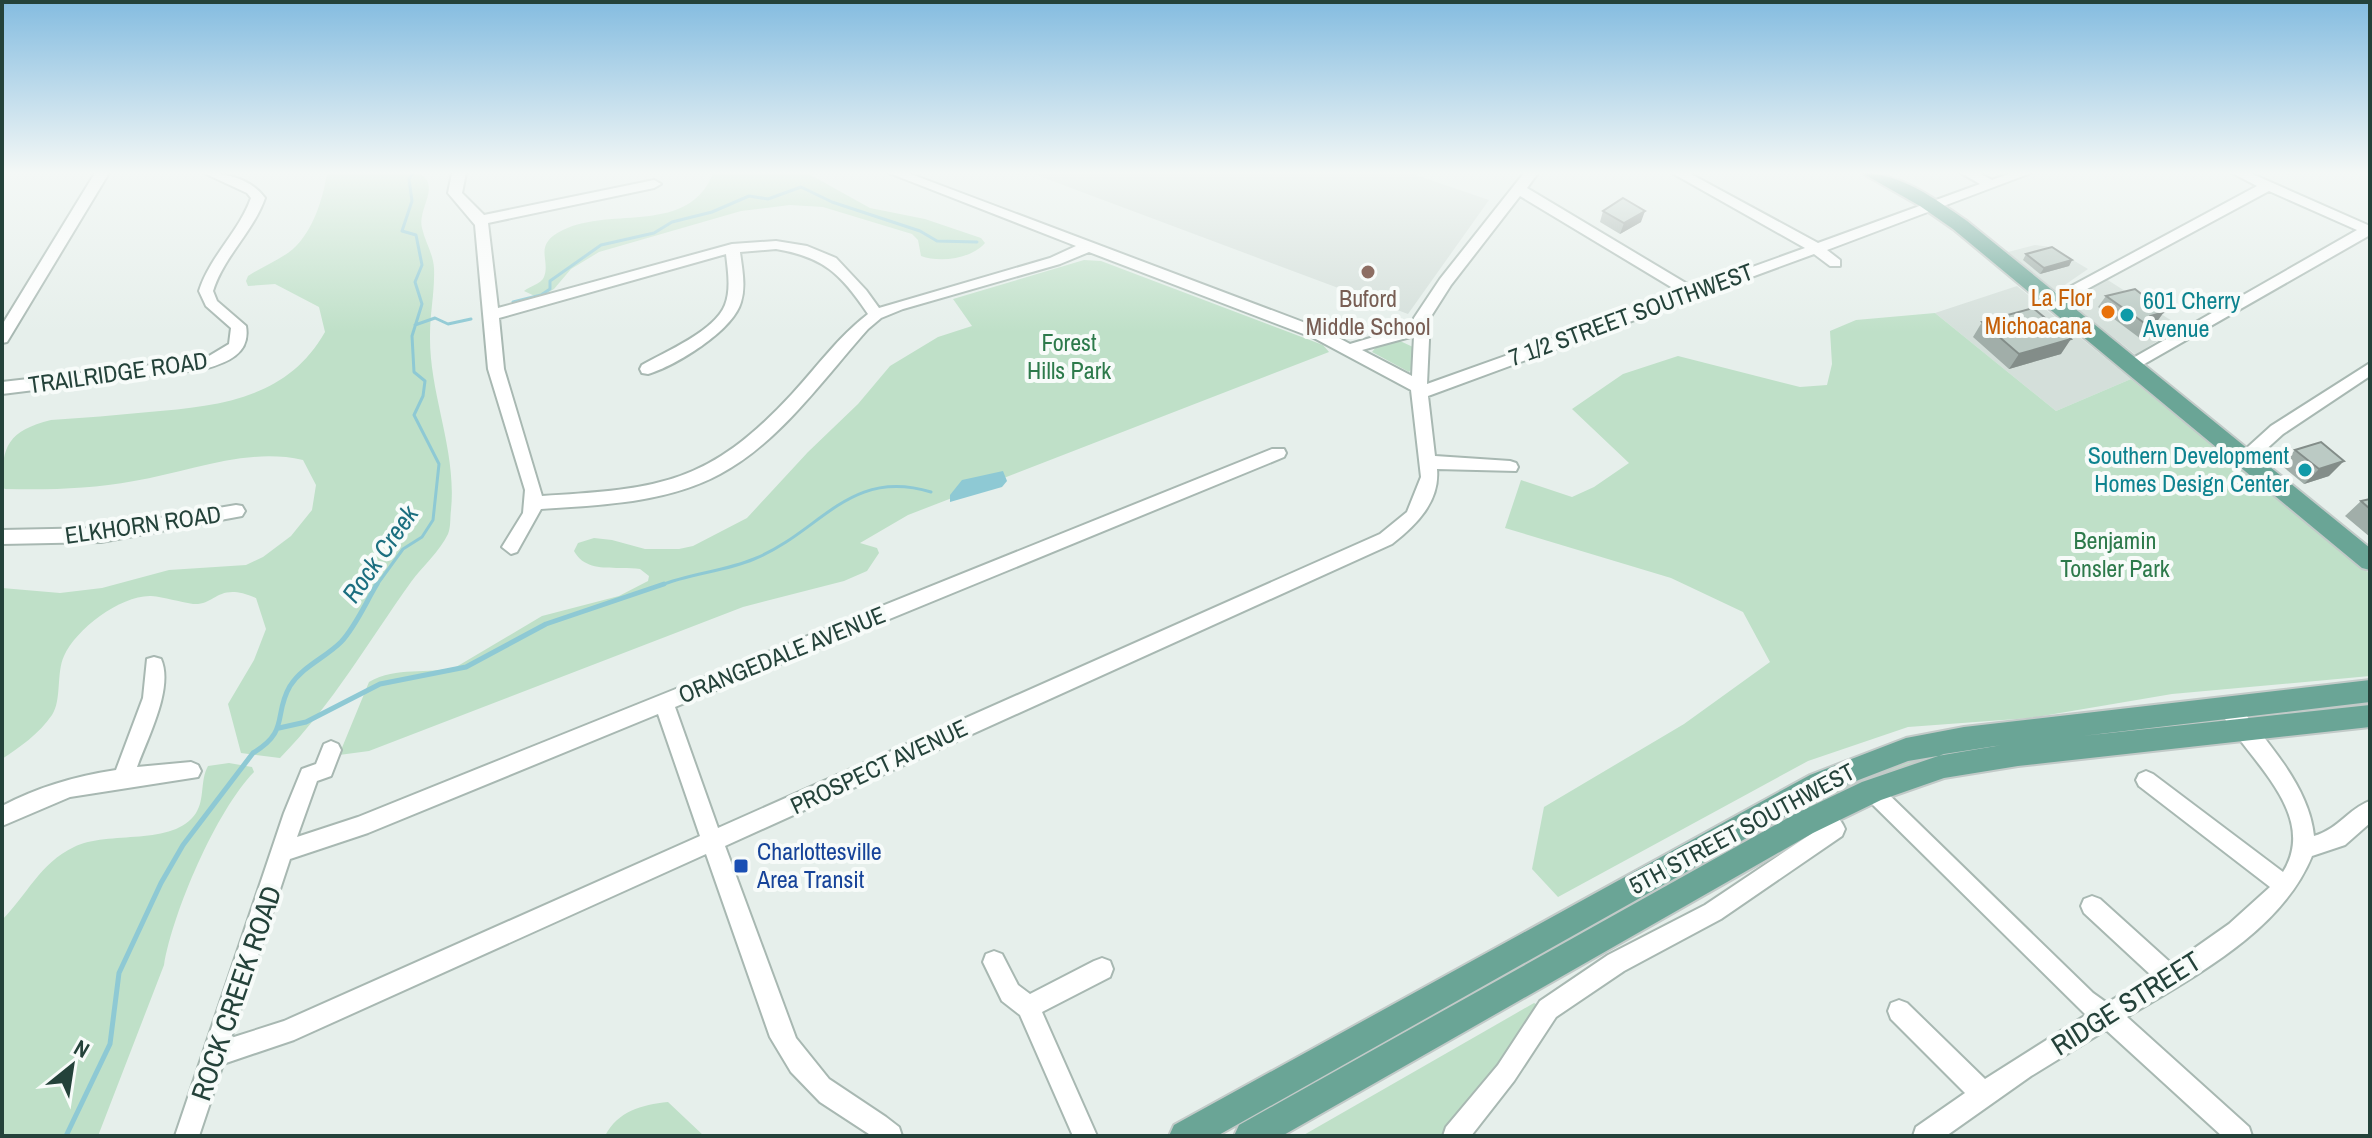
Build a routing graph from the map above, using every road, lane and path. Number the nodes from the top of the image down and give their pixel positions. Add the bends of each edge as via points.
1 (70, 226) edge
2 (243, 226) edge
3 (482, 226) edge
4 (1036, 226) edge
5 (1489, 226) edge
6 (1581, 226) edge
7 (1776, 226) edge
8 (1877, 226) edge
9 (1958, 226) edge
10 (2193, 226) edge
11 (2369, 230) edge
12 (1089, 246) junction
13 (732, 248) junction
14 (1816, 248) junction
15 (1835, 263) dead end
16 (1692, 293) junction
17 (2050, 299) junction
18 (490, 315) junction
19 (876, 315) junction
20 (1419, 329) junction
21 (2, 338) edge
22 (1349, 349) junction
23 (2132, 366) junction
24 (2370, 368) edge
25 (648, 369) dead end
26 (2, 388) edge
27 (1419, 390) junction
28 (1278, 453) dead end
29 (2245, 459) junction
30 (1428, 462) junction
31 (1510, 467) dead end
32 (534, 503) junction
33 (236, 511) dead end
34 (2, 537) edge
35 (511, 547) dead end
36 (2370, 561) edge
37 (154, 665) dead end
38 (2370, 691) edge
39 (664, 704) junction
40 (2370, 716) edge
41 (2236, 718) junction
42 (331, 750) dead end
43 (191, 771) dead end
44 (123, 777) junction
45 (2146, 780) dead end
46 (1872, 791) junction
47 (2370, 810) edge
48 (1821, 815) junction
49 (2, 817) edge
50 (713, 843) junction
51 (2305, 848) junction
52 (283, 851) junction
53 (1716, 873) junction
54 (2285, 886) junction
55 (1736, 895) junction
56 (2092, 906) dead end
57 (1529, 944) junction
58 (994, 962) dead end
59 (1547, 968) junction
60 (1102, 969) dead end
61 (2170, 977) junction
62 (1028, 1007) junction
63 (1899, 1011) dead end
64 (2106, 1016) junction
65 (214, 1055) junction
66 (1983, 1094) junction
67 (1219, 1127) edge
68 (187, 1136) edge
69 (890, 1136) edge
70 (1085, 1136) edge
71 (1185, 1136) edge
72 (1250, 1136) edge
73 (1455, 1136) edge
74 (1925, 1136) edge
75 (2240, 1136) edge

1 - 21 street
2 - 26 street, TRAILRIDGE ROAD via 206,291 211,303 238,326 240,342 223,358
3 - 18 street
4 - 12 street
5 - 20 street via 1445,282
6 - 16 street
7 - 14 street
8 - 14 street, 7 1/2 STREET SOUTHWEST
9 - 17 main road
10 - 17 street
11 - 23 street
12 - 19 street
12 - 22 street
13 - 18 street
13 - 19 street via 776,245 815,253 845,274
13 - 25 street via 735,286 730,311 716,326
14 - 15 street
14 - 16 street, 7 1/2 STREET SOUTHWEST
16 - 27 street, 7 1/2 STREET SOUTHWEST
17 - 23 main road
18 - 32 street via 496,369
19 - 32 street via 756,440 715,470 662,489
20 - 22 street
20 - 27 street, PROSPECT AVENUE
22 - 27 street
23 - 29 main road
24 - 29 street via 2277,430
27 - 30 street, PROSPECT AVENUE
28 - 39 street, ORANGEDALE AVENUE
29 - 36 main road
30 - 31 street
30 - 50 street, PROSPECT AVENUE via 1421,504 1386,539
32 - 35 street via 526,527
33 - 34 street, ELKHORN ROAD via 101,535
37 - 44 street via 153,698
38 - 41 main road, 5TH STREET SOUTHWEST
39 - 50 street
39 - 52 street, ORANGEDALE AVENUE via 361,826
40 - 41 main road, 5TH STREET SOUTHWEST
41 - 46 main road, 5TH STREET SOUTHWEST via 1944,766
41 - 51 street via 2290,793
41 - 57 main road, 5TH STREET SOUTHWEST via 1964,738 1906,750 1820,783
42 - 52 street, ROCK CREEK ROAD via 324,770 309,775
43 - 44 street
44 - 49 street via 61,788
45 - 54 street
46 - 48 main road, 5TH STREET SOUTHWEST
46 - 64 street
47 - 51 street via 2338,838
48 - 53 main road, 5TH STREET SOUTHWEST
48 - 55 street, 5TH STREET SOUTHWEST via 1835,829
50 - 65 street, PROSPECT AVENUE via 286,1032
50 - 69 street via 793,1056 829,1094
51 - 54 street, RIDGE STREET
52 - 65 street, ROCK CREEK ROAD
53 - 55 street, 5TH STREET SOUTHWEST
53 - 59 main road, 5TH STREET SOUTHWEST
54 - 61 street, RIDGE STREET via 2240,928
55 - 73 street, 5TH STREET SOUTHWEST via 1665,940 1616,963 1548,1009
56 - 61 street
57 - 59 street
57 - 67 main road, 5TH STREET SOUTHWEST
58 - 62 street via 1010,993
59 - 72 main road, 5TH STREET SOUTHWEST
60 - 62 street
61 - 64 street, RIDGE STREET
62 - 70 street
63 - 66 street
64 - 66 street, RIDGE STREET
64 - 75 street
65 - 68 street, ROCK CREEK ROAD
66 - 74 street, RIDGE STREET
67 - 71 main road, 5TH STREET SOUTHWEST

